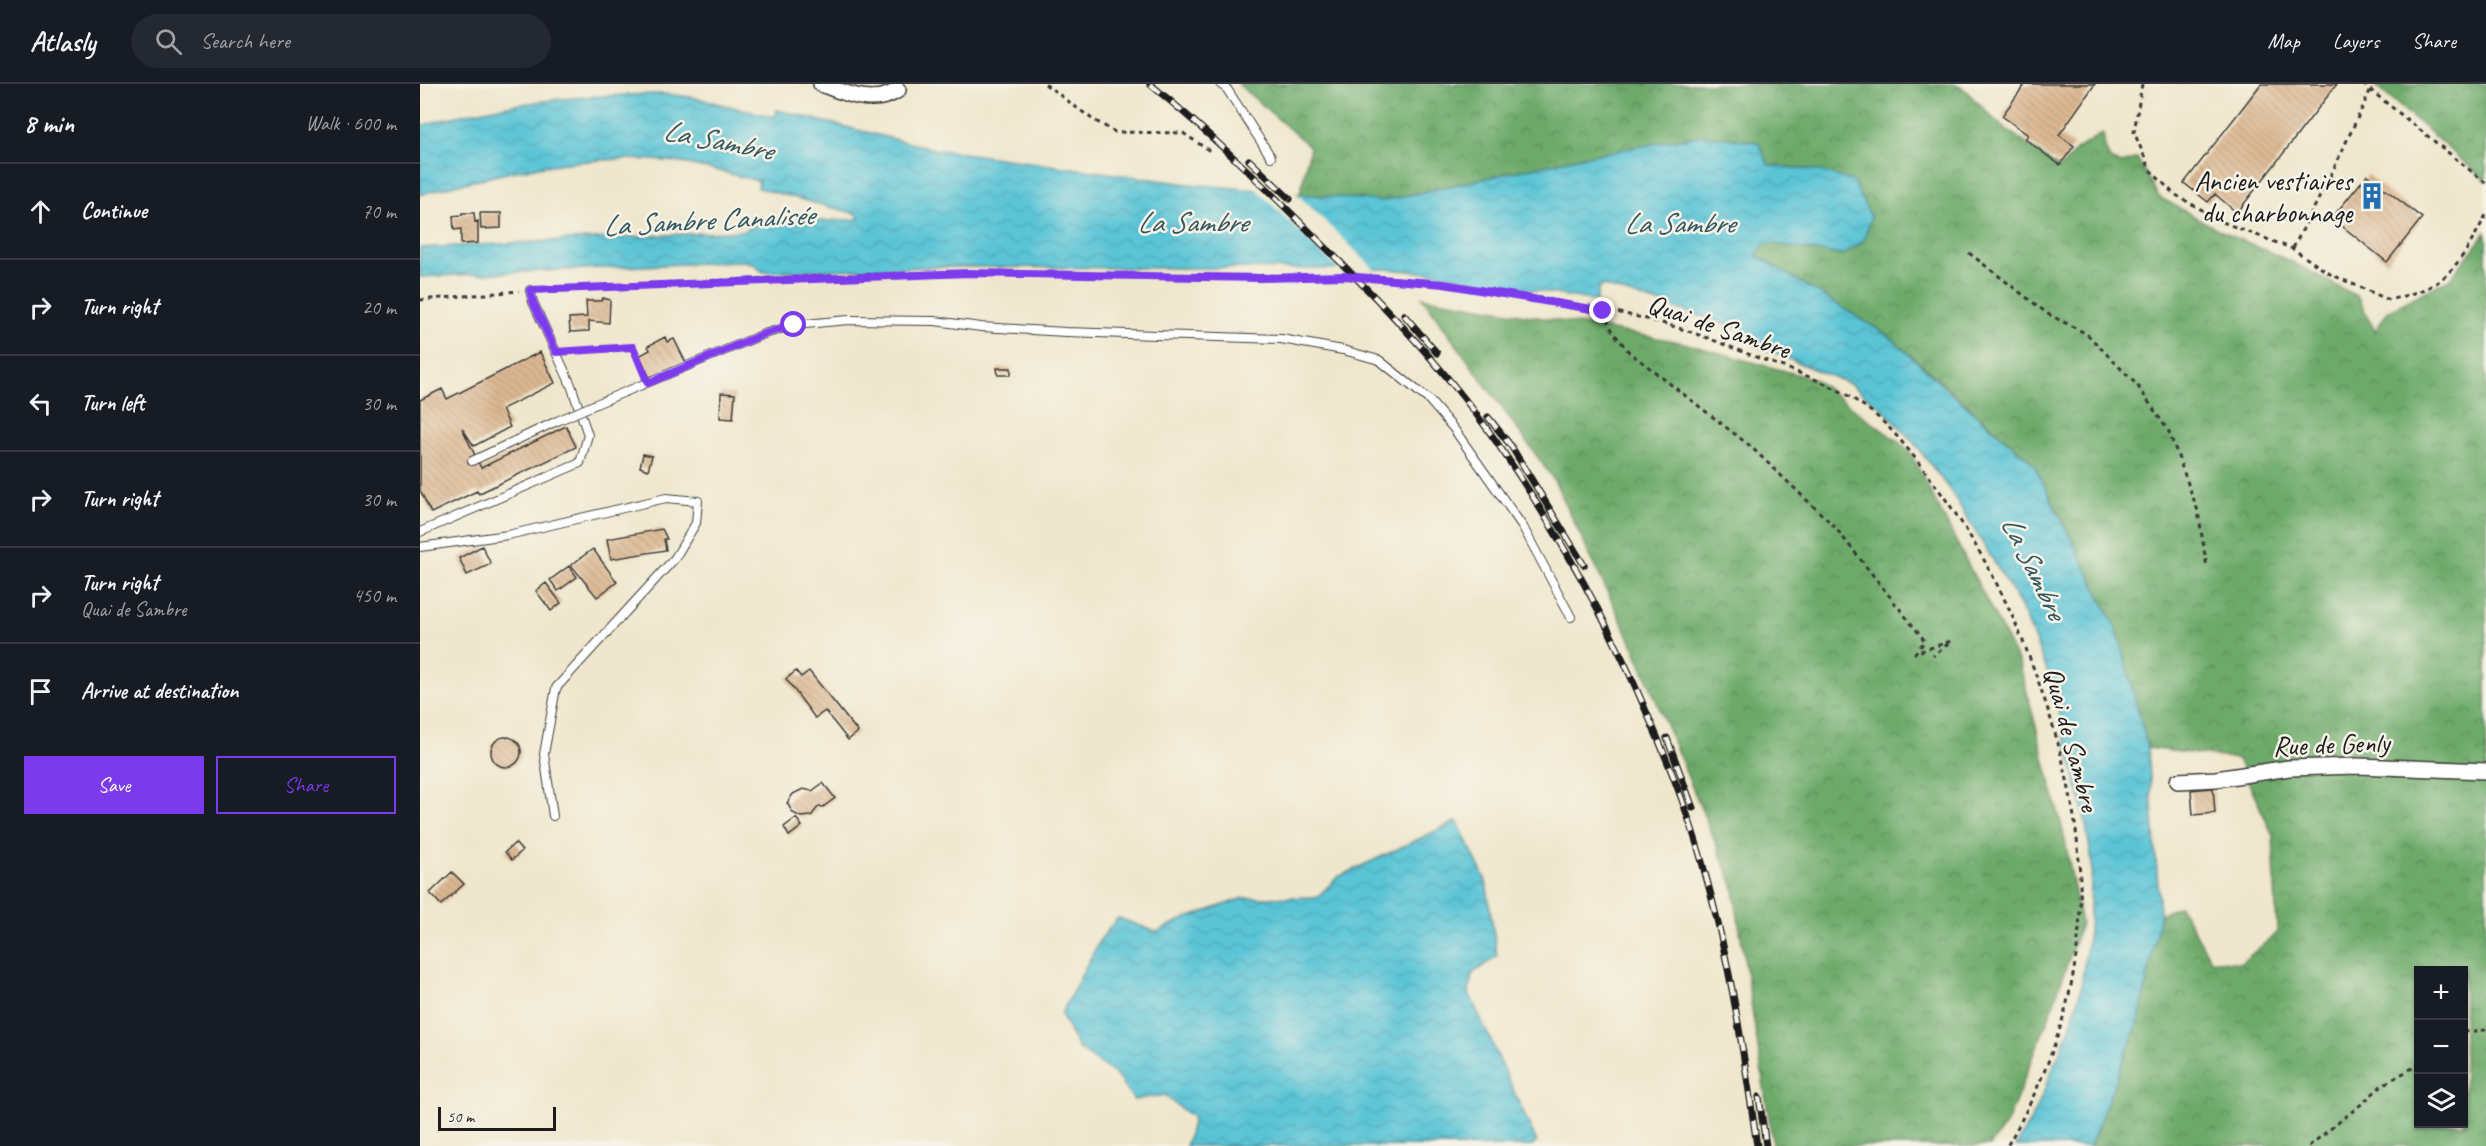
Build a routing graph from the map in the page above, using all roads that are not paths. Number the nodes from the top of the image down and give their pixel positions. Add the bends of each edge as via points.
1 (821, 84) edge
2 (1221, 84) edge
3 (899, 87) edge
4 (1271, 157) dead end
5 (530, 290) road end
6 (472, 461) dead end
7 (420, 532) edge
8 (420, 547) edge
9 (1571, 618) dead end
10 (2486, 771) edge
11 (2178, 781) dead end
12 (553, 816) dead end

1 - 3 street via 863,98 880,98
2 - 4 lane
5 - 7 lane via 588,435 580,463
6 - 9 lane, bridge via 596,404 794,325 848,320 935,321 1066,332 1281,339 1379,360 1429,400 1455,429 1523,526
8 - 12 lane via 508,535 666,498 698,501 696,523 675,558 556,688 544,754
10 - 11 street, Rue de Genly via 2358,766 2289,768

